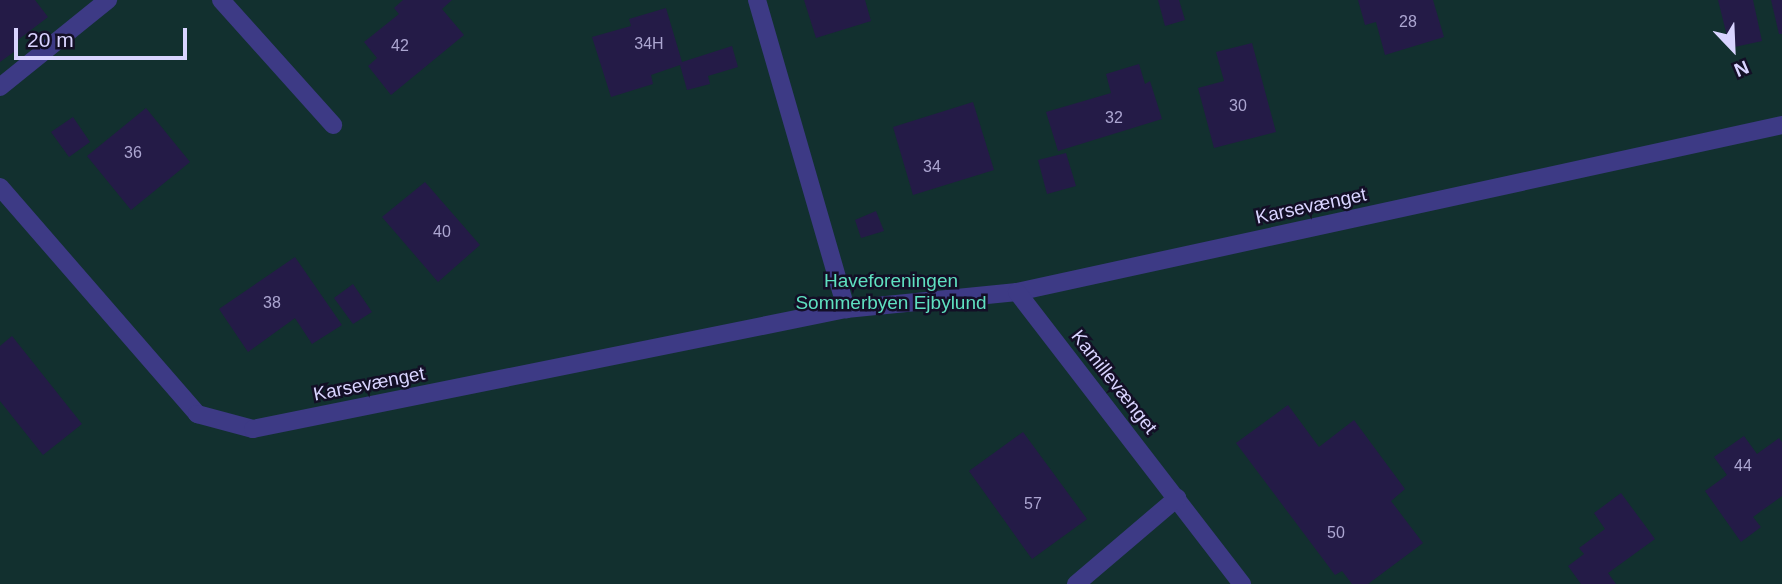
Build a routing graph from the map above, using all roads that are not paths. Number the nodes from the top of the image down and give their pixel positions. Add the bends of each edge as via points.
1 (108, 0) edge
2 (221, 0) edge
3 (757, 0) edge
4 (0, 87) edge
5 (333, 125) dead end
6 (1782, 125) edge
7 (0, 187) edge
8 (1017, 292) junction
9 (846, 309) junction
10 (1177, 498) junction
11 (1076, 584) edge
12 (1242, 584) edge

1 - 4 lane
2 - 5 lane
3 - 9 lane
6 - 8 lane, Karsevænget
7 - 9 lane, Karsevænget via 197,414 253,429
8 - 9 lane, Karsevænget
8 - 10 lane, Kamillevænget
10 - 11 lane
10 - 12 lane, Kamillevænget

